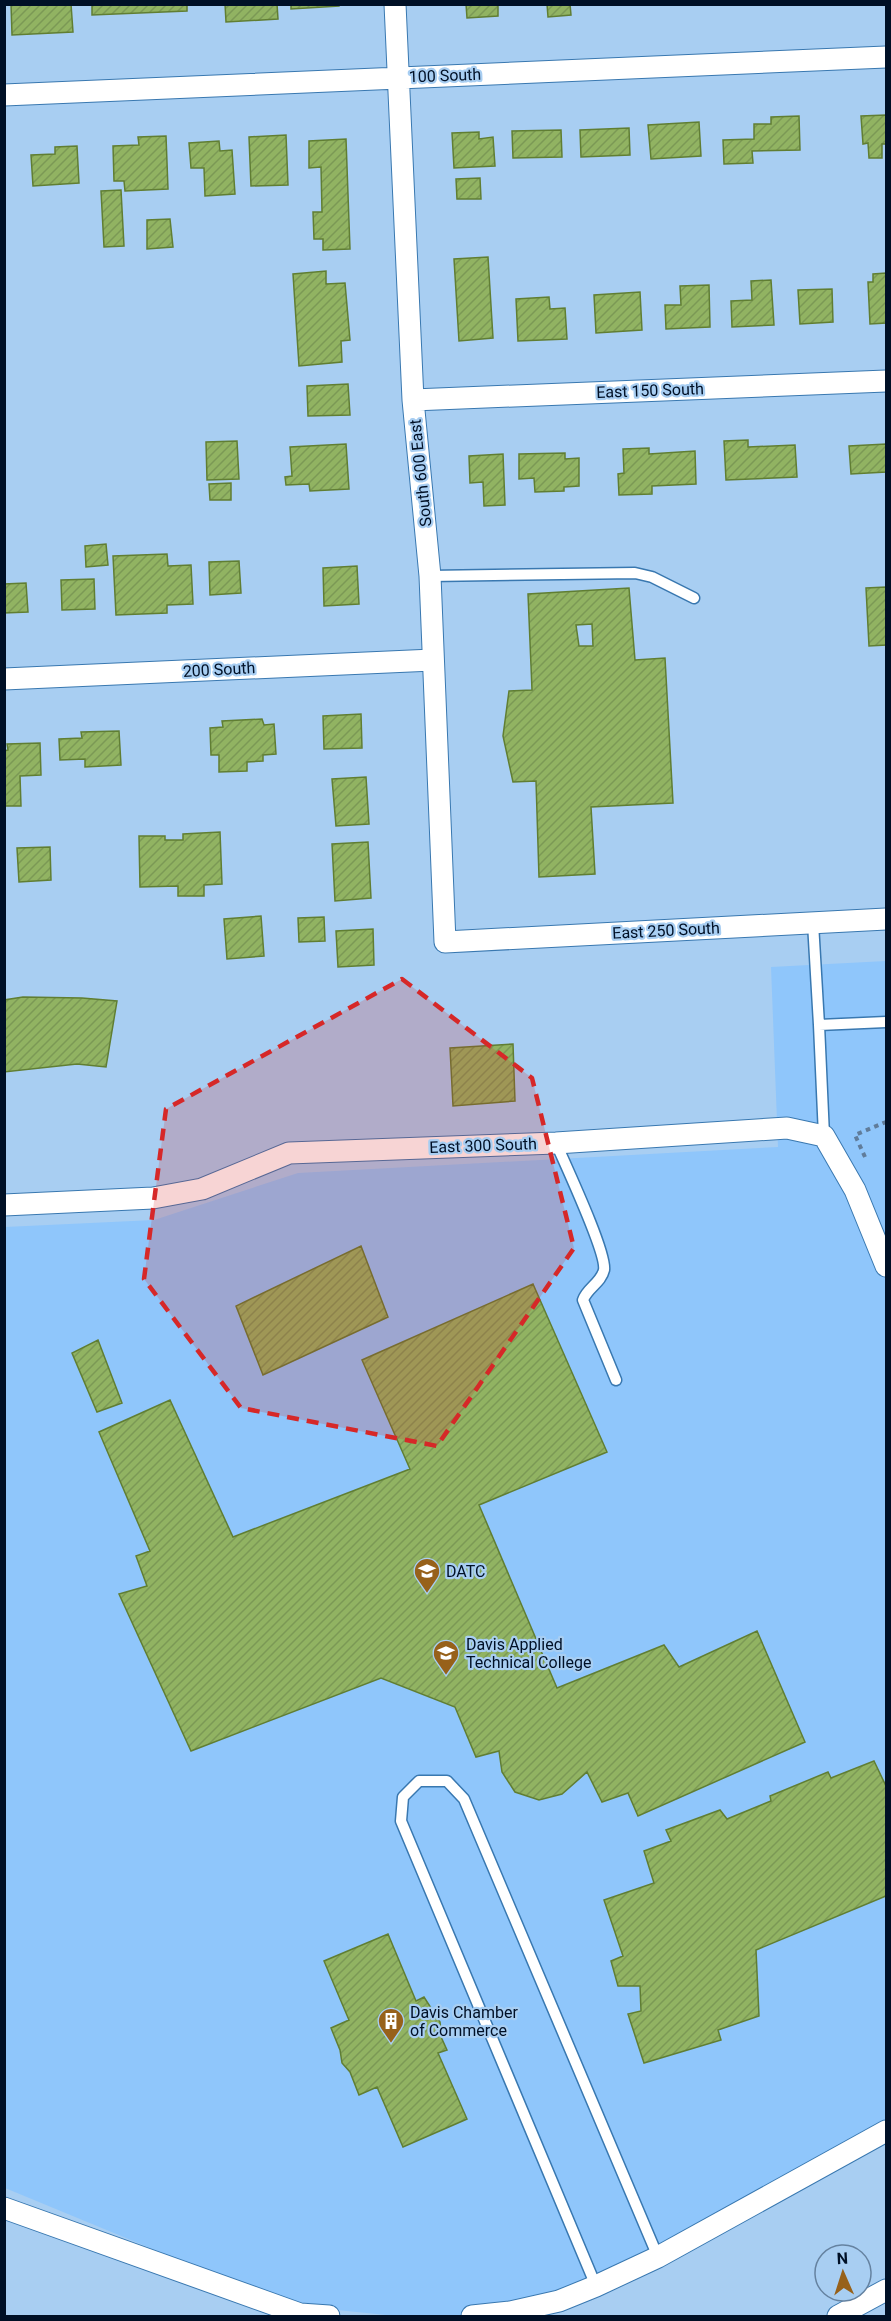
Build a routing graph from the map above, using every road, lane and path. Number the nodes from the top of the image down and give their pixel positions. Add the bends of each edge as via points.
1 (395, 4) edge
2 (886, 57) edge
3 (398, 77) junction
4 (4, 95) edge
5 (886, 381) edge
6 (413, 400) junction
7 (430, 576) junction
8 (694, 598) dead end
9 (433, 660) junction
10 (4, 679) edge
11 (886, 919) edge
12 (813, 923) junction
13 (445, 942) joint
14 (886, 1022) edge
15 (819, 1025) junction
16 (886, 1122) edge
17 (824, 1136) junction
18 (556, 1143) junction
19 (865, 1157) dead end
20 (4, 1205) edge
21 (886, 1266) edge
22 (616, 1380) dead end
23 (886, 2131) edge
24 (4, 2208) edge
25 (658, 2257) junction
26 (596, 2286) junction
27 (886, 2290) edge
28 (329, 2316) edge
29 (472, 2316) edge
30 (838, 2316) edge

1 - 3 street, South 600 East
2 - 3 street, 100 South
3 - 4 street, 100 South
3 - 6 street, South 600 East
5 - 6 street, East 150 South
6 - 7 street, South 600 East
7 - 8 lane via 635,573
7 - 9 street, South 600 East
9 - 10 street, 200 South
9 - 13 street, South 600 East
11 - 12 street, East 250 South
12 - 13 street, East 250 South
12 - 15 lane
14 - 15 lane
15 - 17 lane
16 - 19 path via 855,1135
17 - 18 street, East 300 South via 787,1128
17 - 21 street via 855,1190
18 - 20 street, East 300 South via 289,1153 202,1189 153,1198
18 - 22 lane via 601,1249 604,1269 583,1300
23 - 25 street
24 - 28 street via 300,2314
25 - 26 street
25 - 26 lane via 464,1799 447,1781 419,1781 403,1797 400,1821
26 - 29 street via 558,2301
27 - 30 street

